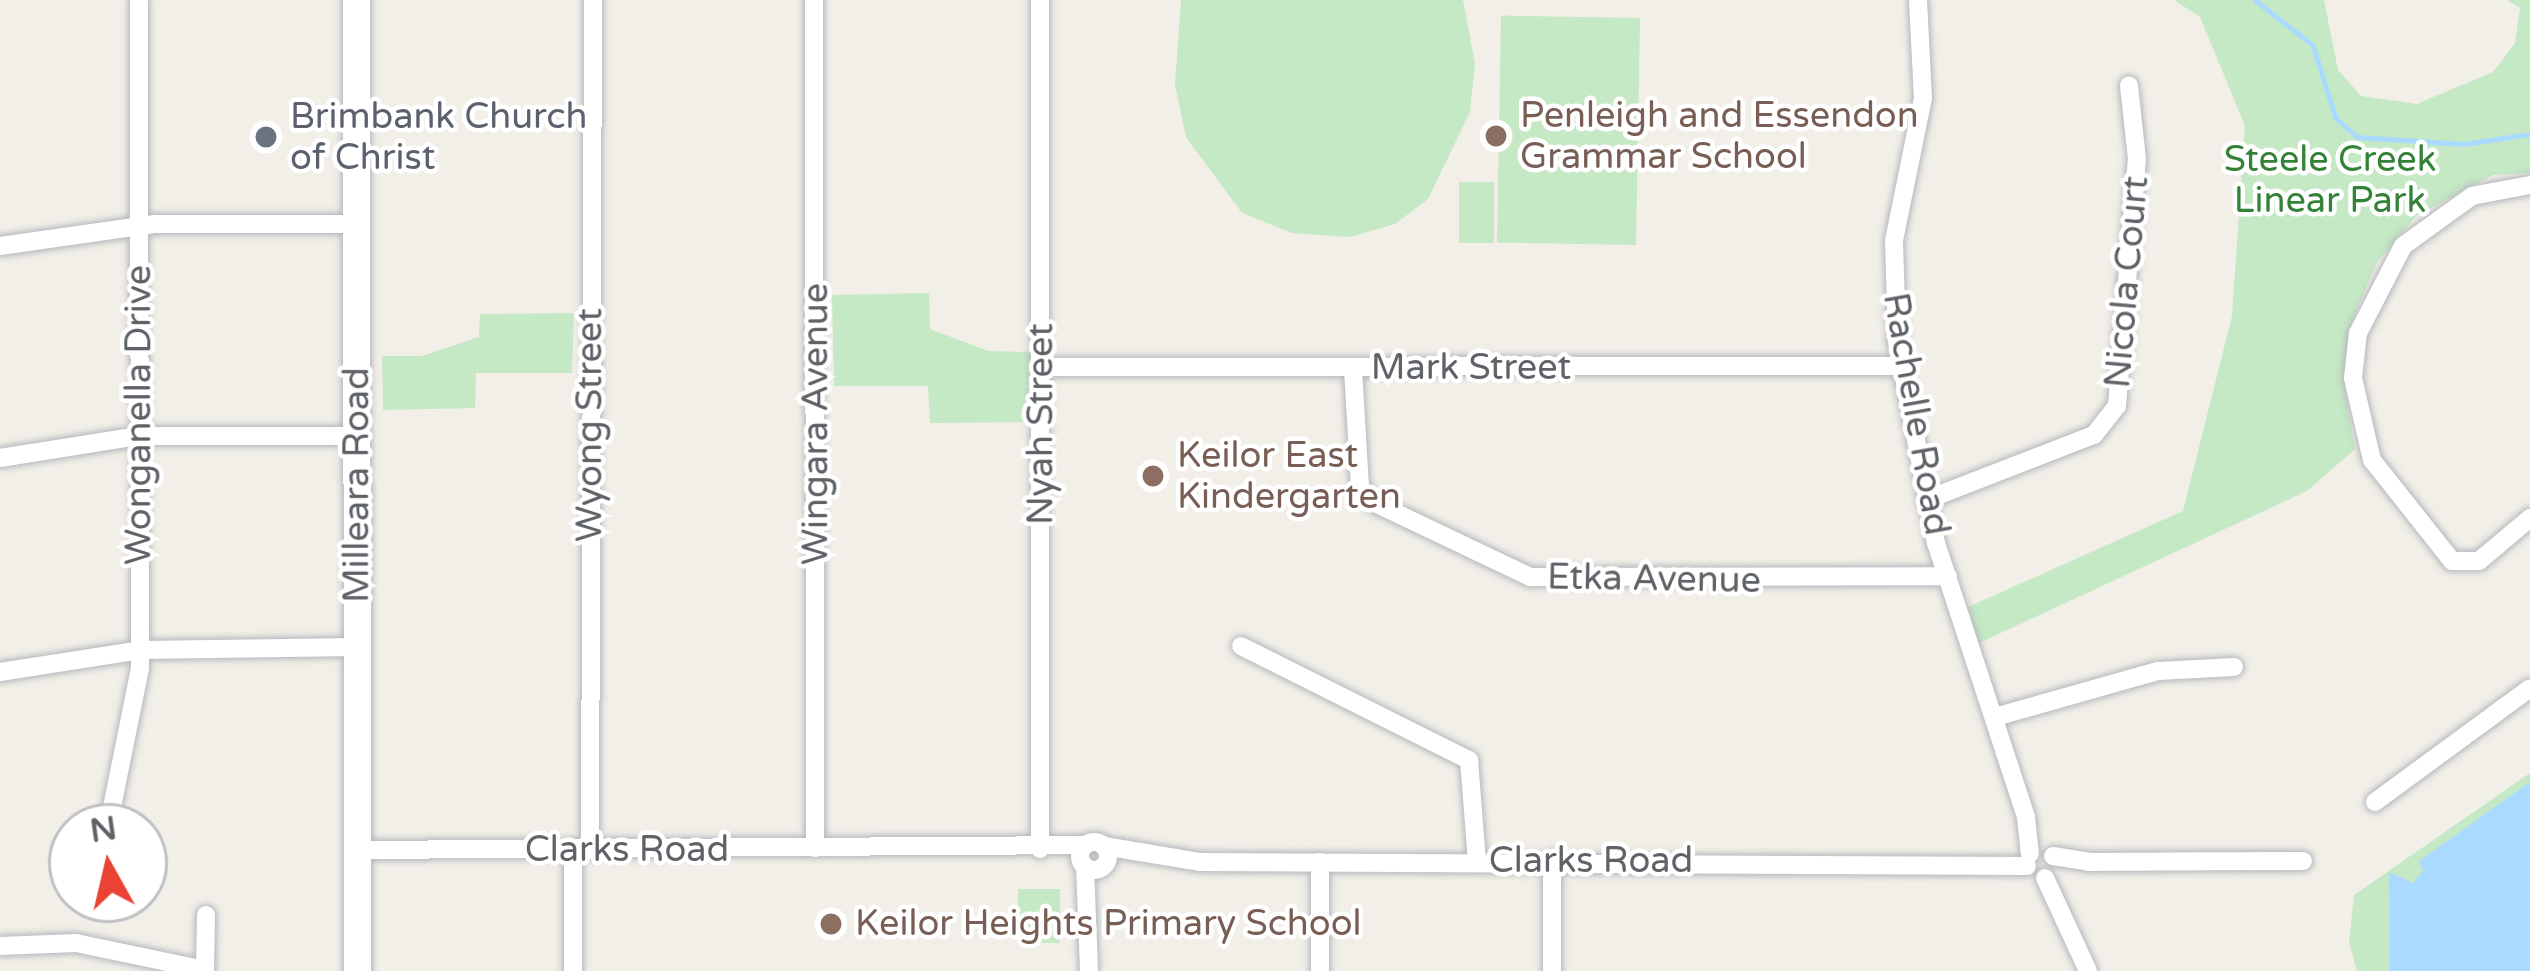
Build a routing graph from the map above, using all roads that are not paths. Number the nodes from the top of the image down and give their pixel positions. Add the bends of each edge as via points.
1 (139, 0) edge
2 (356, 0) edge
3 (593, 0) edge
4 (814, 0) edge
5 (1040, 0) edge
6 (1918, 0) edge
7 (2129, 85) dead end
8 (2530, 185) edge
9 (356, 224) junction
10 (139, 225) junction
11 (0, 245) edge
12 (1902, 366) junction
13 (1040, 367) junction
14 (1353, 368) junction
15 (139, 436) junction
16 (357, 436) junction
17 (0, 458) edge
18 (1926, 500) junction
19 (2530, 518) edge
20 (1948, 576) junction
21 (1241, 646) dead end
22 (357, 647) junction
23 (140, 650) junction
24 (2234, 667) dead end
25 (0, 672) edge
26 (2530, 688) edge
27 (1995, 717) junction
28 (2375, 802) dead end
29 (113, 803) edge
30 (815, 848) junction
31 (1040, 849) junction
32 (357, 850) junction
33 (582, 850) junction
34 (1093, 858) junction
35 (1552, 860) junction
36 (1477, 861) junction
37 (2302, 861) dead end
38 (1320, 862) junction
39 (2042, 863) junction
40 (206, 915) dead end
41 (0, 946) edge
42 (205, 971) edge
43 (357, 971) edge
44 (574, 971) edge
45 (1089, 971) edge
46 (1320, 971) edge
47 (1552, 971) edge
48 (2087, 971) edge

1 - 10 street, Wonganella Drive
2 - 9 main road, Milleara Road
3 - 33 street, Wyong Street
4 - 30 street, Wingara Avenue
5 - 13 street, Nyah Street
6 - 12 street, Rachelle Road via 1923,98 1892,287
7 - 18 street, Nicola Court via 2137,159 2117,406 2094,435
8 - 19 street via 2472,196 2403,246 2370,301 2353,378 2372,460 2452,561 2479,561
9 - 10 street
9 - 16 main road, Milleara Road
10 - 11 street
10 - 15 street, Wonganella Drive
12 - 14 street, Mark Street
12 - 18 street, Rachelle Road
13 - 14 street, Mark Street
13 - 31 street, Nyah Street
14 - 20 street, Etka Avenue via 1360,488 1530,577
15 - 16 street
15 - 17 street
15 - 23 street, Wonganella Drive
16 - 22 main road, Milleara Road
18 - 20 street, Rachelle Road
20 - 27 street, Rachelle Road
21 - 36 street via 1469,760
22 - 23 street
22 - 32 main road, Milleara Road
23 - 25 street
23 - 29 street, Wonganella Drive
24 - 27 street via 2158,671
26 - 28 street
27 - 39 street, Rachelle Road
30 - 31 street, Clarks Road
30 - 33 street, Clarks Road
31 - 34 street, Clarks Road
32 - 33 street, Clarks Road
32 - 43 main road, Milleara Road
33 - 44 street, Wyong Street
34 - 38 street, Clarks Road
34 - 45 street
35 - 36 street, Clarks Road
35 - 39 street, Clarks Road
35 - 47 street
36 - 38 street, Clarks Road
37 - 39 street, Clarks Road
38 - 46 street
39 - 48 street, Rachelle Road
40 - 42 street
41 - 42 street via 76,943

